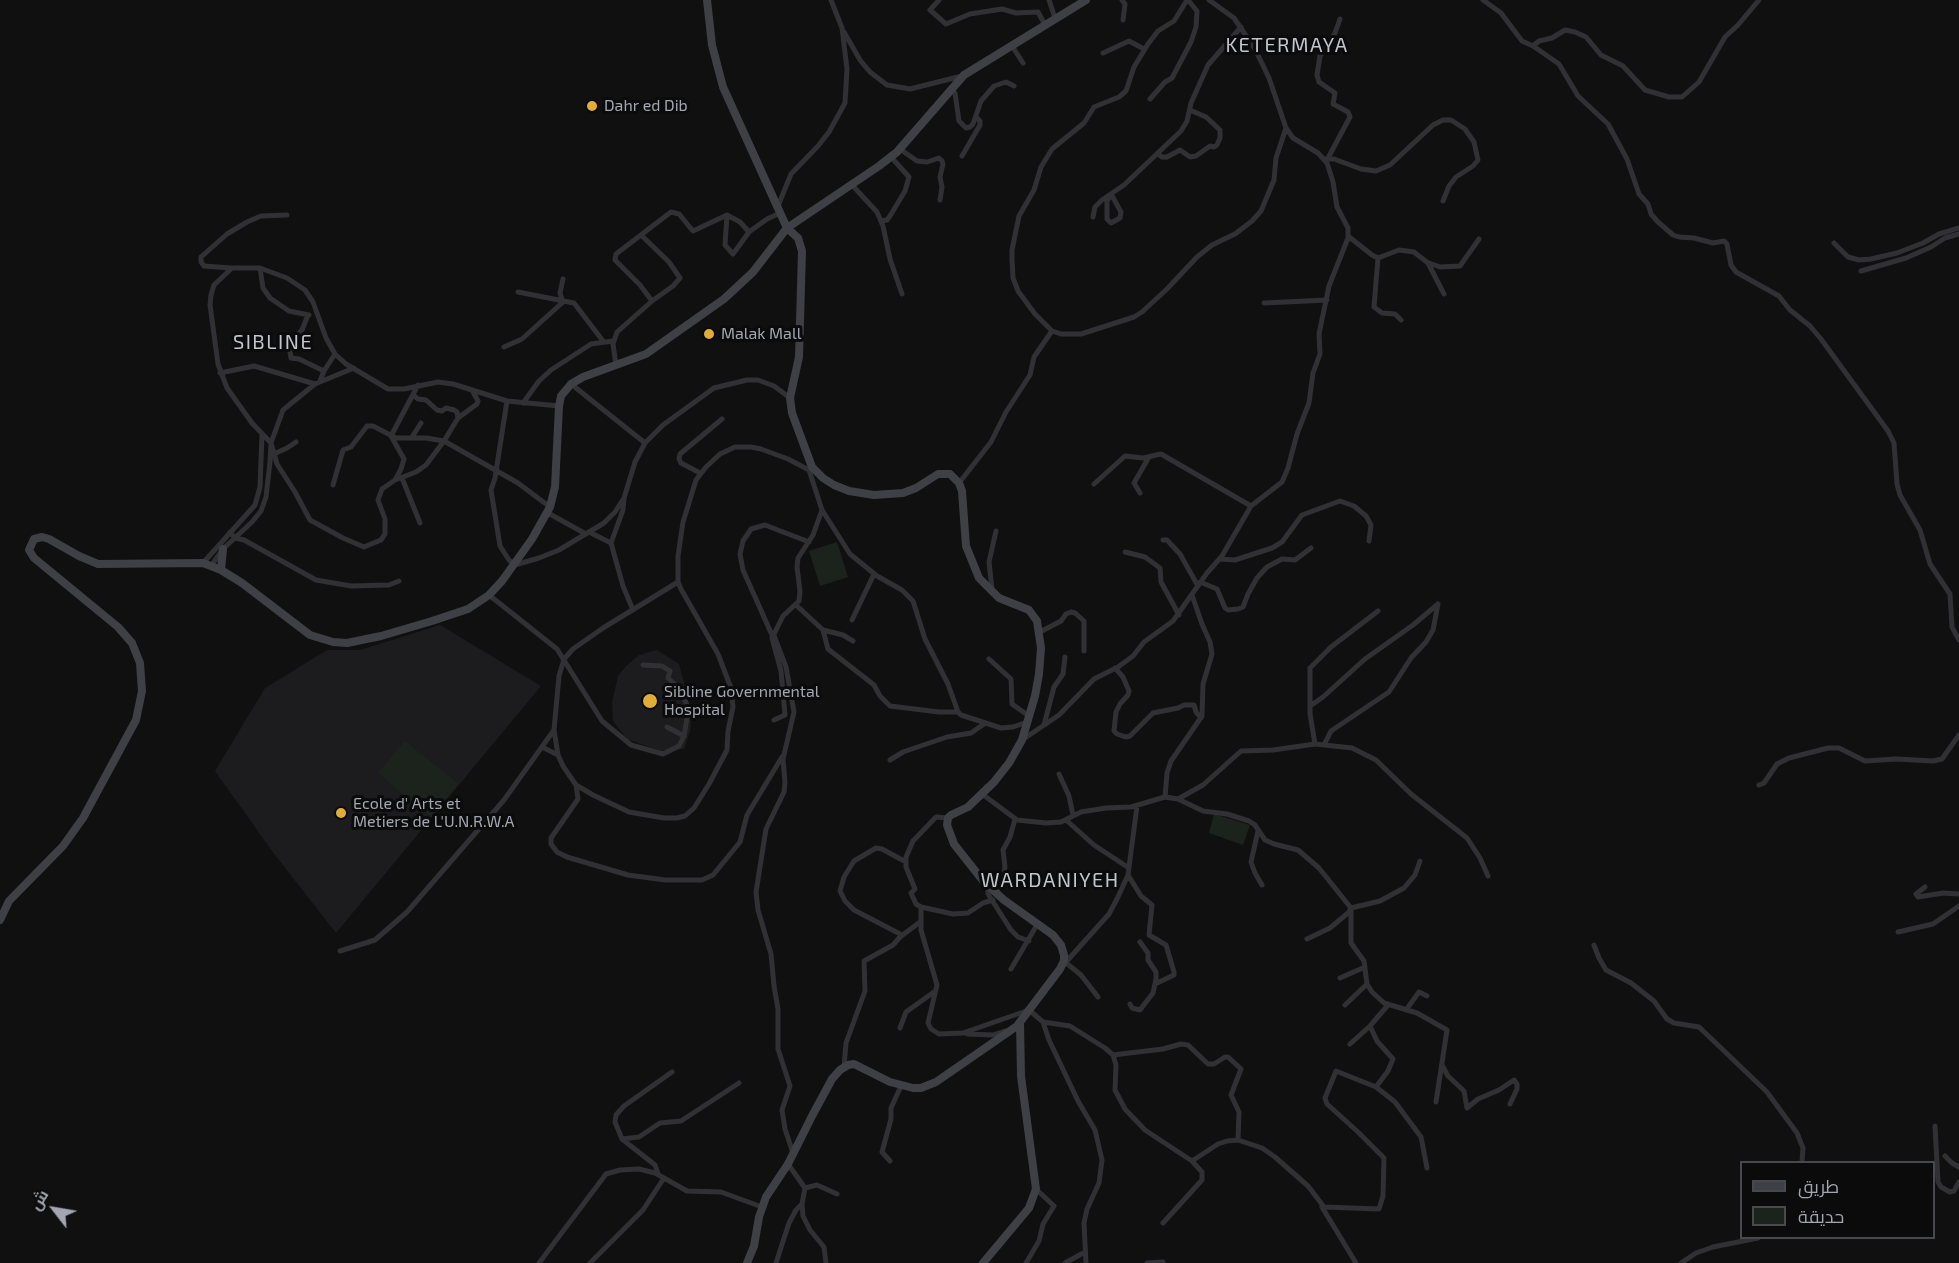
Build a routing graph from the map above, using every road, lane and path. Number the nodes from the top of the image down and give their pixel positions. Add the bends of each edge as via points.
1 (707, 0) edge
2 (831, 0) edge
3 (939, 0) edge
4 (1049, 0) edge
5 (1086, 0) edge
6 (1122, 0) edge
7 (1188, 0) edge
8 (1209, 0) edge
9 (1482, 0) edge
10 (1759, 0) edge
11 (1055, 18) junction
12 (1340, 19) dead end
13 (1123, 20) dead end
14 (1045, 25) junction
15 (1241, 27) junction
16 (842, 28) junction
17 (1012, 46) junction
18 (1533, 46) junction
19 (1144, 50) junction
20 (1103, 53) dead end
21 (1023, 63) dead end
22 (964, 75) junction
23 (1014, 86) dead end
24 (950, 89) junction
25 (1150, 99) dead end
26 (1190, 110) junction
27 (976, 117) junction
28 (1286, 128) junction
29 (900, 149) junction
30 (1158, 154) junction
31 (962, 156) dead end
32 (891, 157) junction
33 (1326, 159) junction
34 (852, 185) junction
35 (1111, 194) junction
36 (940, 200) dead end
37 (1443, 201) dead end
38 (778, 210) junction
39 (286, 215) dead end
40 (727, 215) junction
41 (1093, 217) dead end
42 (881, 221) junction
43 (787, 228) junction
44 (1959, 228) edge
45 (749, 232) junction
46 (1959, 234) edge
47 (640, 235) junction
48 (1348, 236) junction
49 (1479, 239) dead end
50 (1834, 243) dead end
51 (1378, 258) junction
52 (1428, 263) junction
53 (232, 268) junction
54 (260, 268) junction
55 (1861, 271) dead end
56 (563, 279) dead end
57 (518, 292) dead end
58 (902, 294) dead end
59 (1444, 294) dead end
60 (1327, 300) junction
61 (652, 301) junction
62 (563, 302) junction
63 (1264, 303) dead end
64 (1374, 307) junction
65 (1367, 310) dead end
66 (316, 312) junction
67 (308, 315) junction
68 (1401, 320) dead end
69 (1052, 331) junction
70 (603, 341) junction
71 (614, 341) junction
72 (504, 347) dead end
73 (335, 354) junction
74 (616, 365) junction
75 (354, 368) junction
76 (324, 372) junction
77 (220, 373) junction
78 (317, 382) junction
79 (571, 384) junction
80 (418, 385) junction
81 (473, 392) junction
82 (413, 395) junction
83 (790, 398) junction
84 (507, 401) junction
85 (523, 403) junction
86 (559, 406) junction
87 (458, 417) junction
88 (722, 419) dead end
89 (421, 423) dead end
90 (262, 434) junction
91 (391, 436) junction
92 (412, 437) junction
93 (444, 441) junction
94 (296, 442) dead end
95 (271, 443) junction
96 (645, 443) junction
97 (274, 454) junction
98 (1149, 457) junction
99 (262, 462) junction
100 (270, 462) junction
101 (810, 468) junction
102 (280, 470) junction
103 (495, 470) junction
104 (700, 474) junction
105 (402, 478) junction
106 (268, 480) junction
107 (396, 480) junction
108 (959, 483) junction
109 (1094, 484) dead end
110 (333, 485) dead end
111 (260, 487) junction
112 (267, 489) junction
113 (1140, 493) dead end
114 (624, 498) junction
115 (254, 506) junction
116 (1251, 506) junction
117 (549, 510) junction
118 (822, 510) junction
119 (261, 511) junction
120 (420, 523) dead end
121 (996, 531) dead end
122 (230, 532) junction
123 (588, 533) junction
124 (235, 538) junction
125 (1163, 540) dead end
126 (1369, 541) dead end
127 (809, 542) junction
128 (611, 543) junction
129 (1274, 547) junction
130 (1311, 548) dead end
131 (223, 549) junction
132 (1125, 552) dead end
133 (213, 555) junction
134 (1282, 558) junction
135 (1220, 559) junction
136 (207, 564) junction
137 (515, 565) junction
138 (221, 570) junction
139 (874, 574) junction
140 (399, 581) dead end
141 (678, 582) junction
142 (1199, 584) junction
143 (994, 593) junction
144 (489, 595) junction
145 (1192, 595) junction
146 (796, 605) junction
147 (633, 610) junction
148 (1378, 611) dead end
149 (1179, 615) junction
150 (852, 620) dead end
151 (823, 630) junction
152 (1040, 632) junction
153 (773, 634) junction
154 (1959, 640) edge
155 (853, 641) dead end
156 (1084, 651) dead end
157 (1065, 657) dead end
158 (564, 659) junction
159 (989, 659) dead end
160 (643, 664) dead end
161 (1115, 668) junction
162 (1310, 706) junction
163 (958, 712) junction
164 (1201, 717) junction
165 (1028, 719) junction
166 (774, 720) dead end
167 (984, 724) junction
168 (1044, 725) junction
169 (667, 727) dead end
170 (554, 730) junction
171 (1959, 735) edge
172 (684, 736) junction
173 (1022, 740) junction
174 (1315, 744) junction
175 (1324, 745) junction
176 (542, 747) junction
177 (558, 755) junction
178 (783, 755) junction
179 (890, 760) dead end
180 (1059, 774) dead end
181 (1759, 784) dead end
182 (576, 785) junction
183 (982, 794) junction
184 (593, 795) junction
185 (1165, 797) junction
186 (578, 799) junction
187 (1178, 800) junction
188 (1137, 806) junction
189 (1073, 815) junction
190 (948, 818) junction
191 (1015, 819) junction
192 (1066, 820) junction
193 (1258, 830) junction
194 (1420, 861) dead end
195 (906, 862) junction
196 (1128, 872) junction
197 (1488, 876) dead end
198 (1262, 885) dead end
199 (1925, 887) dead end
200 (1959, 894) edge
201 (994, 896) junction
202 (1959, 906) edge
203 (921, 907) junction
204 (1351, 908) junction
205 (0, 920) edge
206 (920, 922) junction
207 (1038, 923) junction
208 (1898, 932) dead end
209 (902, 935) junction
210 (1307, 939) dead end
211 (1029, 941) junction
212 (1140, 942) dead end
213 (1594, 945) dead end
214 (340, 951) dead end
215 (1065, 962) junction
216 (1365, 967) junction
217 (1011, 969) dead end
218 (1340, 978) dead end
219 (1155, 984) junction
220 (1367, 984) junction
221 (934, 992) junction
222 (1427, 996) dead end
223 (1098, 998) dead end
224 (1130, 1004) dead end
225 (1345, 1005) dead end
226 (1388, 1005) junction
227 (1029, 1010) junction
228 (1406, 1010) junction
229 (1020, 1022) junction
230 (1043, 1022) junction
231 (1370, 1026) junction
232 (900, 1028) dead end
233 (963, 1033) junction
234 (1350, 1044) dead end
235 (1113, 1055) junction
236 (1442, 1065) junction
237 (844, 1067) junction
238 (672, 1072) dead end
239 (739, 1083) dead end
240 (901, 1086) junction
241 (1376, 1087) junction
242 (1436, 1102) dead end
243 (1510, 1104) dead end
244 (1935, 1126) dead end
245 (622, 1138) junction
246 (1238, 1140) junction
247 (793, 1153) junction
248 (1945, 1156) dead end
249 (891, 1161) dead end
250 (1192, 1161) junction
251 (1802, 1161) edge
252 (788, 1164) junction
253 (1959, 1167) edge
254 (1427, 1168) dead end
255 (661, 1176) junction
256 (1959, 1182) edge
257 (805, 1188) junction
258 (1036, 1190) junction
259 (837, 1194) dead end
260 (802, 1204) junction
261 (1321, 1205) junction
262 (762, 1207) junction
263 (1163, 1223) dead end
264 (1752, 1239) edge
265 (1085, 1252) junction
266 (592, 1262) edge
267 (1163, 1262) edge
268 (539, 1263) edge
269 (747, 1263) edge
270 (776, 1263) edge
271 (826, 1263) edge
272 (982, 1263) edge
273 (1026, 1263) edge
274 (1065, 1263) edge
275 (1086, 1263) edge
276 (1147, 1263) edge
277 (1356, 1263) edge
278 (1681, 1263) edge

1 - 38 street via 721,81
2 - 16 street
3 - 14 street via 930,10 946,24 970,14 1002,9 1038,12
4 - 11 street
5 - 11 street
6 - 13 street
7 - 19 street via 1174,21 1158,31
7 - 25 street via 1197,11 1191,42 1172,78
8 - 15 street
9 - 18 street via 1501,13 1522,41
10 - 18 street via 1725,37 1699,82 1682,97 1646,90 1581,33 1565,30
11 - 14 street
12 - 33 street via 1320,56 1317,75 1319,82 1335,93 1333,104 1350,117
14 - 17 street
15 - 26 street via 1208,65
15 - 28 street via 1260,58
16 - 22 street via 860,60 887,85 910,89
16 - 38 street via 847,76 845,103 823,139 791,174
17 - 21 street
17 - 22 street
18 - 154 street via 1559,64 1578,96 1608,124 1627,159 1639,194 1658,222 1673,235 1713,243 1724,241 1736,272 1779,296 1810,326 1872,409 1894,442 1900,495 1920,530 1930,564 1950,594 1952,627
19 - 20 street via 1130,42
19 - 69 street via 1123,94 1095,107 1084,123 1052,149 1019,216 1012,250 1014,281 1035,314
22 - 24 street
23 - 27 street via 1006,82 994,86 981,101
24 - 27 street via 955,93 962,126 970,128
24 - 29 street
26 - 30 street via 1181,131
26 - 30 street via 1206,117 1220,130 1217,145 1190,157 1180,150 1167,157
27 - 31 street via 980,125
28 - 33 street via 1296,142
28 - 69 street via 1274,180 1261,211 1252,221 1197,257 1134,317 1081,334
29 - 32 street
29 - 36 street via 917,161 942,161
30 - 35 street
32 - 34 street
32 - 42 street via 909,177 890,216
33 - 37 street via 1376,171 1390,165 1433,125 1451,120 1465,129 1474,142 1478,160 1456,177
33 - 48 street
34 - 42 street via 876,209
34 - 43 street
35 - 35 street via 1121,212 1120,218 1111,223 1107,219
35 - 41 street via 1095,207
38 - 43 street
38 - 45 street
39 - 53 street via 261,216 247,222 201,257 204,266
40 - 45 street
40 - 45 street via 725,245 732,254
40 - 47 street via 693,231 679,214 670,212
42 - 58 street
43 - 74 street via 753,272 724,299 652,350
43 - 83 street via 798,238 802,250 800,357
44 - 50 street via 1871,259 1848,257
46 - 55 street via 1906,258
47 - 61 street via 616,254 615,260
47 - 61 street via 680,278
48 - 51 street
48 - 60 street
49 - 52 street via 1460,266
51 - 52 street via 1408,250
51 - 64 street
52 - 59 street
53 - 54 street
53 - 77 street via 214,285 211,295
54 - 66 street via 287,278 304,290
54 - 67 street via 263,288 270,298 289,311
56 - 62 street
57 - 62 street
60 - 63 street
60 - 116 street via 1310,403 1288,468 1279,486
61 - 71 street via 616,332
62 - 70 street via 577,306
62 - 72 street via 522,339
64 - 65 street
64 - 68 street
66 - 67 street
66 - 73 street
67 - 76 street via 302,330 291,341 291,358
69 - 108 street via 1034,357 1030,375 991,442
70 - 71 street
70 - 85 street via 591,344 551,370
71 - 74 street
73 - 75 street
73 - 76 street
74 - 79 street
75 - 78 street
75 - 80 street via 388,389
76 - 78 street
77 - 78 street via 254,366
77 - 90 street
78 - 95 street via 284,410
79 - 86 street via 561,396
79 - 96 street
80 - 81 street via 446,383
80 - 82 street
81 - 84 street
81 - 87 street via 477,404
82 - 87 street via 436,410 454,410
82 - 91 street
83 - 96 street via 763,381 719,386 682,410
83 - 101 street
84 - 85 street
84 - 103 street
85 - 86 street
86 - 117 street via 555,487
87 - 93 street
88 - 104 street via 680,454 681,463
89 - 92 street
90 - 95 street
90 - 99 street
91 - 92 street
91 - 107 street via 404,459
91 - 110 street via 367,426 351,447 343,450
92 - 93 street
93 - 103 street
93 - 105 street via 426,465
94 - 97 street
95 - 97 street
95 - 100 street
96 - 114 street
97 - 102 street
98 - 109 street via 1125,456
98 - 113 street via 1134,483
98 - 116 street via 1164,455
99 - 100 street
99 - 111 street
100 - 102 street
100 - 106 street
101 - 104 street via 777,454 742,447 720,454
101 - 108 street via 834,485 866,494 903,493 943,473
101 - 118 street
102 - 106 street
102 - 107 street via 310,520 364,547 385,534 379,495
103 - 117 street via 518,483
103 - 137 street via 491,490 497,532 501,549
104 - 141 street via 683,522
105 - 107 street
105 - 120 street
106 - 112 street
108 - 143 street via 969,555 979,578
111 - 112 street
111 - 115 street
112 - 119 street
114 - 123 street via 611,516
114 - 128 street
115 - 119 street
115 - 122 street
116 - 135 street
117 - 123 street
117 - 137 street
118 - 127 street
118 - 139 street via 850,554
119 - 124 street
121 - 143 street via 989,562
122 - 124 street
122 - 133 street
123 - 128 street
123 - 137 street via 539,558
124 - 131 street
124 - 140 street via 316,580 351,586
125 - 142 street via 1180,554
126 - 129 street via 1371,525 1366,516 1340,501 1302,515
127 - 146 street via 798,558 800,591
127 - 153 street via 765,525 752,529 743,541 743,570
128 - 147 street
129 - 134 street
129 - 135 street via 1235,560
130 - 134 street via 1295,560
131 - 133 street
131 - 138 street
132 - 149 street via 1145,557 1160,568 1161,582
133 - 136 street
134 - 142 street via 1257,578 1244,607 1238,609 1228,610 1217,590
135 - 142 street
136 - 138 street
136 - 205 street via 98,564 49,539 37,537 32,542 29,550 34,558 132,643 140,663 142,691 136,720 82,818 63,846 9,901
137 - 144 street
138 - 144 street via 300,628 318,639 333,642 381,636 432,621 468,609
139 - 150 street
139 - 163 street via 913,601 925,639
141 - 147 street
141 - 184 street via 718,654 729,683 732,707 725,754 694,808 681,818 629,812
142 - 145 street
143 - 152 street via 1032,613
144 - 158 street via 553,645
145 - 149 street
145 - 164 street via 1212,650 1203,684
146 - 151 street
146 - 153 street via 787,611
147 - 158 street via 592,635
148 - 162 street via 1312,665
149 - 161 street
151 - 155 street
151 - 163 street via 828,649 874,685 890,706
152 - 156 street via 1066,614 1076,613 1084,621
152 - 165 street via 1039,674
153 - 166 street via 785,716
153 - 178 street via 786,667 793,708
157 - 168 street via 1063,674 1054,687
158 - 170 street
158 - 172 street via 602,721 631,745 663,754 679,746
159 - 165 street via 1011,679 1012,704
160 - 172 street via 670,671 668,678 680,689 687,705
161 - 164 street via 1129,691 1116,712 1117,734 1126,737 1153,712 1184,705 1194,705
161 - 168 street via 1094,679 1067,708
162 - 174 street
162 - 175 street via 1438,604 1433,630 1389,692 1330,731
163 - 167 street
164 - 185 street via 1171,761
165 - 167 street via 1006,728
165 - 173 street
167 - 179 street via 971,733 949,736
168 - 173 street
169 - 172 street
170 - 176 street
170 - 177 street
171 - 181 street via 1942,759 1865,761 1839,748 1828,748 1777,764 1764,783
173 - 183 street via 1005,769
174 - 175 street
174 - 187 street via 1241,751 1203,785
175 - 197 street via 1352,748 1376,759 1411,794 1467,838
176 - 177 street
176 - 214 street via 497,809 407,912 382,936
177 - 182 street
178 - 186 street via 747,815 740,842 713,875 702,880 628,875 557,852 551,838
178 - 247 street via 784,792 766,828 756,892 770,945 778,1009 778,1049 790,1086 782,1110
180 - 189 street
182 - 184 street
182 - 186 street
183 - 190 street via 969,807
183 - 191 street
184 - 186 street
185 - 187 street
185 - 188 street
187 - 193 street via 1203,811 1252,822
188 - 189 street
188 - 196 street
189 - 192 street
190 - 195 street via 936,817 915,838
190 - 201 street via 954,844
191 - 192 street via 1046,823
191 - 201 street via 1003,850 1003,878
192 - 196 street
193 - 198 street via 1251,862
193 - 204 street via 1270,843 1302,853
194 - 204 street via 1416,875 1404,888 1380,901
195 - 203 street via 915,889 911,893
195 - 209 street via 876,848 855,861 840,891 854,910
196 - 215 street via 1109,914
196 - 219 street via 1141,896 1152,906 1149,935 1166,945 1174,972
199 - 200 street via 1916,894 1918,897
201 - 203 street via 968,913
201 - 207 street
201 - 211 street via 1014,934
202 - 208 street via 1933,924
203 - 206 street
204 - 210 street via 1330,927
204 - 216 street via 1351,943
206 - 209 street
206 - 221 street via 937,985
207 - 211 street
207 - 215 street via 1056,938
209 - 237 street via 890,947 864,961 865,991 846,1043
211 - 217 street
212 - 219 street via 1156,972
213 - 251 street via 1606,970 1654,1001 1666,1019 1700,1027 1767,1092 1797,1133 1803,1148
215 - 223 street via 1081,975
215 - 227 street
216 - 218 street
216 - 220 street
219 - 224 street via 1140,1010
220 - 225 street
220 - 226 street
221 - 232 street via 906,1012
221 - 233 street via 928,1023 931,1029 939,1034
222 - 228 street via 1419,992
226 - 228 street
226 - 231 street
227 - 229 street
227 - 230 street
227 - 233 street
228 - 236 street via 1447,1030
229 - 233 street via 997,1034
229 - 240 street via 936,1082 917,1089
229 - 258 street via 1021,1076
230 - 235 street via 1074,1027
230 - 265 street via 1095,1130 1102,1160 1099,1183 1085,1216
231 - 234 street
231 - 241 street via 1393,1059
235 - 246 street via 1180,1044 1188,1045 1208,1064 1228,1057 1241,1070 1231,1095 1239,1112
235 - 250 street via 1117,1070 1115,1090 1125,1109 1145,1130
236 - 242 street
236 - 243 street via 1464,1091 1467,1108 1514,1080 1517,1089
237 - 240 street via 858,1065
237 - 247 street via 832,1079
238 - 245 street via 616,1115
239 - 245 street via 681,1121 660,1123 639,1137
240 - 249 street via 891,1108 882,1152
241 - 254 street via 1395,1102 1417,1130
241 - 261 street via 1336,1071 1325,1098 1384,1158 1380,1207 1371,1210
244 - 256 street via 1938,1182 1950,1192
245 - 255 street via 655,1165
246 - 250 street via 1218,1144
246 - 261 street via 1275,1157 1308,1186
247 - 252 street
248 - 253 street
250 - 263 street via 1202,1172 1202,1180
252 - 257 street
252 - 262 street
255 - 262 street via 687,1191 721,1192
255 - 266 street via 643,1210
255 - 268 street via 632,1168 606,1174
257 - 259 street via 817,1185
257 - 260 street
258 - 272 street via 1029,1208
258 - 273 street via 1054,1206
260 - 270 street via 789,1223
260 - 271 street via 807,1224 824,1247
261 - 277 street
262 - 269 street
264 - 278 street via 1713,1246
265 - 274 street
265 - 275 street
267 - 276 street

